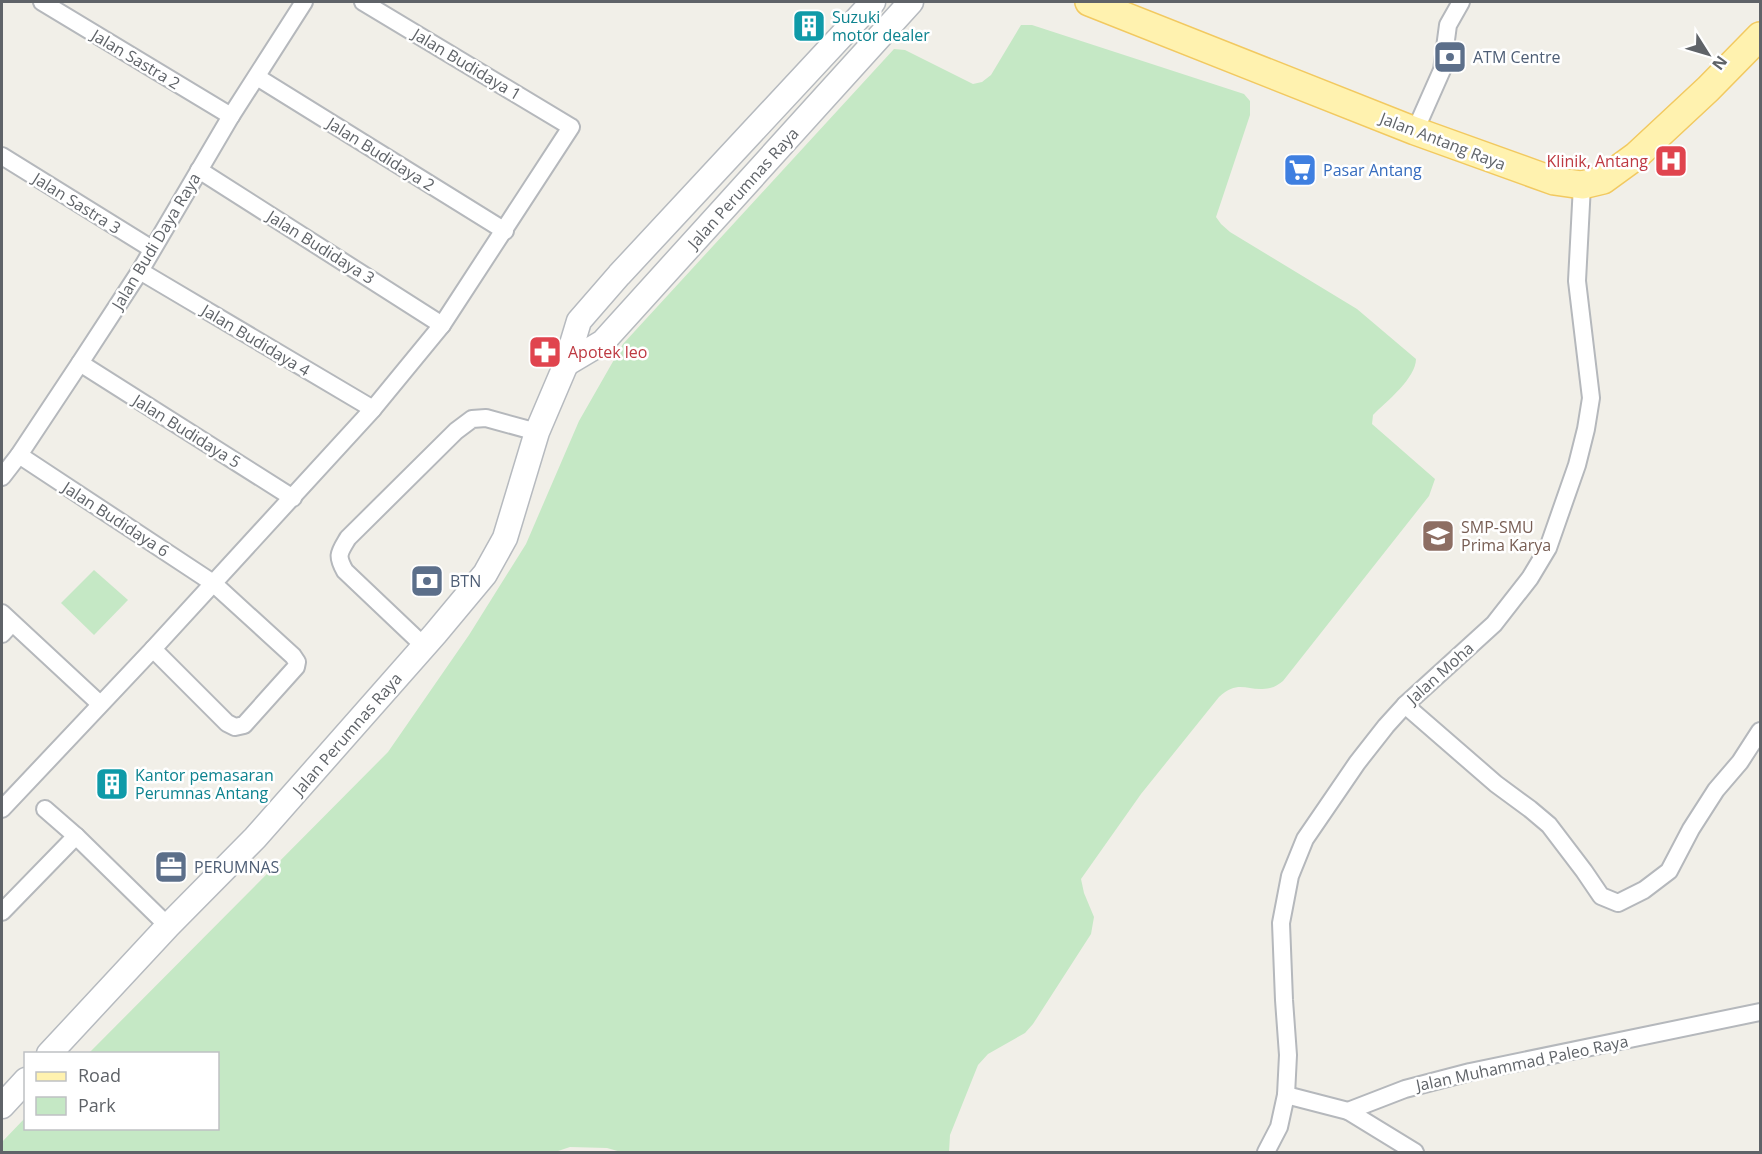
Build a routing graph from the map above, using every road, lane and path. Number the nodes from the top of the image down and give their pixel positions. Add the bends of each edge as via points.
1 (42, 2) edge
2 (304, 2) edge
3 (363, 2) edge
4 (873, 2) edge
5 (911, 2) edge
6 (1089, 2) edge
7 (1461, 2) edge
8 (1761, 36) edge
9 (257, 77) junction
10 (231, 116) junction
11 (1415, 131) junction
12 (2, 156) edge
13 (199, 170) junction
14 (1582, 185) junction
15 (505, 231) junction
16 (152, 249) junction
17 (140, 271) junction
18 (442, 325) junction
19 (80, 363) junction
20 (566, 364) junction
21 (373, 409) junction
22 (537, 432) junction
23 (19, 454) junction
24 (2, 477) edge
25 (293, 498) junction
26 (213, 583) junction
27 (5, 623) edge
28 (424, 646) junction
29 (153, 649) junction
30 (100, 704) junction
31 (1405, 705) junction
32 (1761, 731) edge
33 (45, 808) dead end
34 (2, 809) edge
35 (76, 836) junction
36 (2, 912) edge
37 (168, 926) junction
38 (1761, 1012) edge
39 (51, 1052) edge
40 (24, 1082) edge
41 (1286, 1095) junction
42 (2, 1106) edge
43 (1348, 1111) junction
44 (1266, 1152) edge
45 (1415, 1152) edge

1 - 10 street, Jalan Sastra 2
2 - 9 street, Jalan Budi Daya Raya
3 - 15 street, Jalan Budidaya 1 via 571,127
4 - 20 street, Jalan Perumnas Raya via 579,321
5 - 20 street, Jalan Perumnas Raya via 603,342
6 - 11 main road, Jalan Antang Raya
7 - 11 street via 1448,25 1442,70
8 - 14 main road, Jalan Antang Raya via 1636,156 1603,180
9 - 10 street, Jalan Budi Daya Raya
9 - 15 street, Jalan Budidaya 2
10 - 13 street, Jalan Budi Daya Raya
11 - 14 main road, Jalan Antang Raya via 1554,181
12 - 16 street, Jalan Sastra 3
13 - 16 street, Jalan Budi Daya Raya
13 - 18 street, Jalan Budidaya 3
14 - 31 street, Jalan Moha via 1578,281 1591,398 1584,438 1561,512 1548,548 1494,624
15 - 18 street
16 - 17 street, Jalan Budi Daya Raya
17 - 19 street, Jalan Budi Daya Raya
17 - 21 street, Jalan Budidaya 4
18 - 21 street
19 - 23 street, Jalan Budi Daya Raya
19 - 25 street, Jalan Budidaya 5
20 - 22 street, Jalan Perumnas Raya
21 - 25 street
22 - 28 street, Jalan Perumnas Raya via 505,538 485,574
22 - 28 street via 486,418 472,419 348,538 339,552 345,571
23 - 24 street, Jalan Budi Daya Raya
23 - 26 street, Jalan Budidaya 6
25 - 26 street
26 - 29 street
26 - 29 street, Jalan Budidaya 6 via 297,662 244,725 235,727 227,723
27 - 30 street
28 - 37 street, Jalan Perumnas Raya via 255,838
29 - 30 street
30 - 34 street
31 - 32 street via 1549,825 1601,896 1618,903 1669,871 1716,790
31 - 41 street, Jalan Moha via 1357,763 1305,839 1290,876 1281,923 1288,1055
33 - 35 street
35 - 36 street
35 - 37 street
37 - 39 street, Jalan Perumnas Raya
38 - 43 street, Jalan Muhammad Paleo Raya via 1470,1072 1405,1089
40 - 42 street
41 - 43 street
41 - 44 street, Jalan Moha via 1279,1127
43 - 45 street

